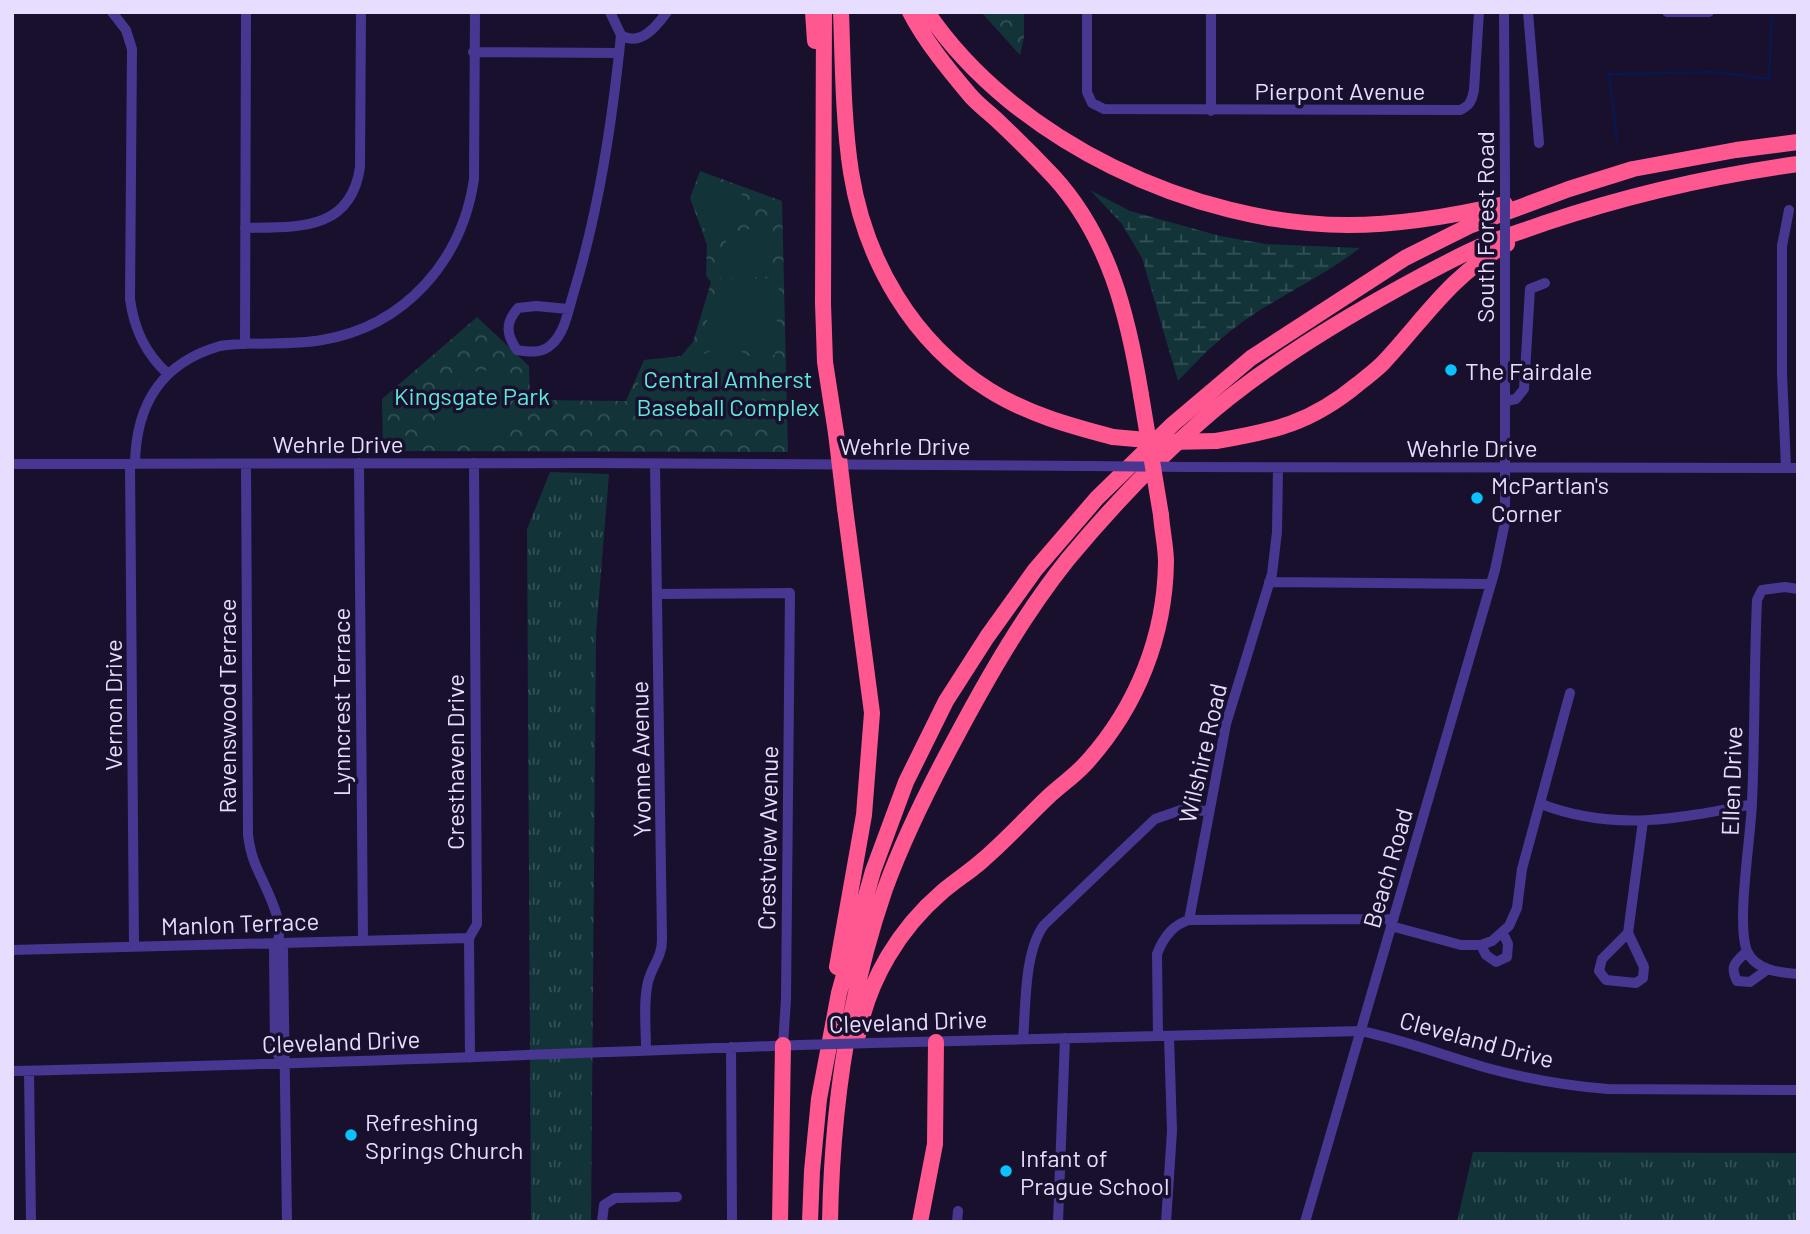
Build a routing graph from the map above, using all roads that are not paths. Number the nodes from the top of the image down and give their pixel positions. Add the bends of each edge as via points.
1 (246, 12) edge
2 (361, 12) edge
3 (475, 12) edge
4 (610, 12) edge
5 (667, 12) edge
6 (813, 12) edge
7 (824, 12) edge
8 (841, 12) edge
9 (910, 12) edge
10 (927, 12) edge
11 (1087, 12) edge
12 (1211, 12) edge
13 (1479, 12) edge
14 (1504, 12) edge
15 (1528, 12) edge
16 (1667, 12) edge
17 (1709, 12) edge
18 (115, 14) edge
19 (621, 35) junction
20 (473, 52) junction
21 (619, 53) junction
22 (1211, 111) junction
23 (825, 130) junction
24 (1798, 142) edge
25 (1539, 143) dead end
26 (1798, 164) edge
27 (1569, 189) junction
28 (1789, 210) dead end
29 (1543, 224) junction
30 (245, 228) junction
31 (1545, 283) dead end
32 (568, 309) junction
33 (245, 344) junction
34 (168, 374) junction
35 (1506, 401) junction
36 (359, 463) junction
37 (474, 463) junction
38 (12, 464) edge
39 (133, 464) junction
40 (246, 464) junction
41 (655, 464) junction
42 (1278, 468) junction
43 (1506, 468) junction
44 (1792, 468) edge
45 (1505, 525) joint
46 (1269, 582) junction
47 (1490, 584) junction
48 (1798, 589) edge
49 (658, 594) junction
50 (1570, 693) dead end
51 (1541, 804) junction
52 (1752, 804) junction
53 (1209, 811) junction
54 (1643, 821) junction
55 (1189, 920) junction
56 (1392, 922) junction
57 (1503, 933) junction
58 (1628, 933) junction
59 (469, 938) junction
60 (363, 941) junction
61 (279, 942) junction
62 (1481, 945) junction
63 (134, 947) junction
64 (12, 950) edge
65 (1747, 951) junction
66 (1768, 969) junction
67 (1798, 974) edge
68 (1361, 1031) junction
69 (830, 1035) junction
70 (1163, 1036) junction
71 (1065, 1038) junction
72 (1023, 1039) junction
73 (936, 1042) junction
74 (791, 1045) junction
75 (731, 1047) junction
76 (646, 1049) junction
77 (470, 1058) junction
78 (283, 1063) junction
79 (12, 1070) edge
80 (29, 1071) junction
81 (1798, 1090) edge
82 (677, 1197) dead end
83 (31, 1222) edge
84 (287, 1222) edge
85 (602, 1222) edge
86 (732, 1222) edge
87 (780, 1222) edge
88 (810, 1222) edge
89 (830, 1222) edge
90 (840, 1222) edge
91 (920, 1222) edge
92 (1058, 1222) edge
93 (1166, 1222) edge
94 (1305, 1222) edge

1 - 30 street
2 - 30 street via 360,167 350,197 335,214 315,224
3 - 20 street
4 - 19 street
5 - 19 street via 644,36 630,39
6 - 23 highway
7 - 23 highway
8 - 29 highway, bridge via 851,170 860,215 891,290 909,317 957,367 990,391 1066,425 1113,437 1169,442 1216,441 1302,421 1335,403 1381,365 1461,276 1486,256
9 - 90 highway, bridge via 970,95 1054,177 1097,240 1116,281 1131,333 1161,515 1165,587 1156,636 1137,689 1116,723 1088,761 908,926 873,984 860,1022 848,1086
10 - 27 highway via 970,64 1062,141 1203,203 1250,214 1347,225 1423,221
11 - 22 street, Pierpont Avenue via 1088,98 1096,107
12 - 22 street
13 - 22 street, Pierpont Avenue via 1474,90 1472,100 1460,110
14 - 35 street, South Forest Road, bridge
15 - 25 street
16 - 17 street
18 - 34 street via 132,50 132,313 147,350
19 - 21 street
20 - 21 street
20 - 33 street via 471,198 460,234 435,274 398,310 352,333 309,342
21 - 32 street via 595,215
23 - 69 highway, bridge via 825,362 872,713 864,816 833,988
24 - 27 highway via 1633,169
26 - 29 highway via 1664,188
27 - 69 highway via 1469,226 1405,258 1283,337 1173,424 1097,498 1035,570 946,701 906,782 873,871
28 - 44 street via 1782,246 1782,373 1784,461
29 - 89 highway via 1487,243 1406,284 1254,380 1200,422 1128,492 1038,600 944,760 886,888 866,951 838,1088
30 - 33 street
31 - 35 street via 1530,289 1524,389 1516,399
32 - 32 street via 551,346 534,353 517,350 508,336 509,319 519,308
33 - 34 street via 206,350
34 - 39 street, Vernon Drive via 143,412
35 - 43 street, South Forest Road
36 - 37 street, Wehrle Drive
36 - 40 street, Wehrle Drive
36 - 60 street, Lynncrest Terrace
37 - 41 street, Wehrle Drive
37 - 59 street, Cresthaven Drive via 477,925
38 - 39 street, Wehrle Drive
39 - 40 street, Wehrle Drive
39 - 63 street, Vernon Drive
40 - 61 street, Ravenswood Terrace via 248,835 273,904
41 - 42 street, Wehrle Drive, bridge
41 - 49 street, Yvonne Avenue
42 - 43 street, Wehrle Drive
42 - 46 street, Wilshire Road via 1277,531
43 - 44 street, Wehrle Drive
43 - 45 street, South Forest Road
45 - 47 street, Beach Road
46 - 47 street
46 - 53 street, Wilshire Road via 1226,724
47 - 56 street, Beach Road
48 - 52 street, Ellen Drive via 1762,590 1757,600
49 - 74 street, Crestview Avenue via 790,593 786,999
49 - 76 street, Yvonne Avenue via 663,940 647,987
50 - 51 street
51 - 54 street via 1603,820
51 - 57 street via 1522,869 1517,908
52 - 54 street
52 - 65 street, Ellen Drive via 1743,924
53 - 55 street, Wilshire Road
53 - 72 street via 1181,810 1155,819 1044,925 1032,948
54 - 58 street
55 - 56 street
55 - 70 street via 1175,926 1157,954
56 - 62 street via 1461,945
56 - 68 street, Beach Road
57 - 62 street
57 - 62 street via 1507,957 1496,962
58 - 58 street via 1644,967 1643,978 1636,983 1606,980 1599,971 1602,959
59 - 60 street, Manlon Terrace
59 - 77 street, Cresthaven Drive
60 - 61 street, Manlon Terrace
61 - 63 street, Manlon Terrace
61 - 78 street, Ravenswood Terrace via 283,949 279,999
63 - 64 street, Manlon Terrace
65 - 66 street
65 - 66 street via 1734,963 1737,981 1750,982
66 - 67 street
68 - 70 street, Cleveland Drive
68 - 81 street, Cleveland Drive via 1489,1068 1579,1087
68 - 94 street, Beach Road
69 - 88 highway via 819,1098
70 - 71 street, Cleveland Drive
70 - 93 street via 1172,1131
71 - 72 street, Cleveland Drive
71 - 92 street
72 - 73 street, Cleveland Drive
73 - 74 street, Cleveland Drive, bridge
73 - 91 highway via 935,1144
74 - 75 street, Cleveland Drive
74 - 87 highway
75 - 76 street, Cleveland Drive
75 - 86 street
76 - 77 street, Cleveland Drive
77 - 78 street, Cleveland Drive
78 - 80 street, Cleveland Drive
78 - 84 street, Ravenswood Terrace
79 - 80 street, Cleveland Drive
80 - 83 street
82 - 85 street via 615,1198 604,1205

